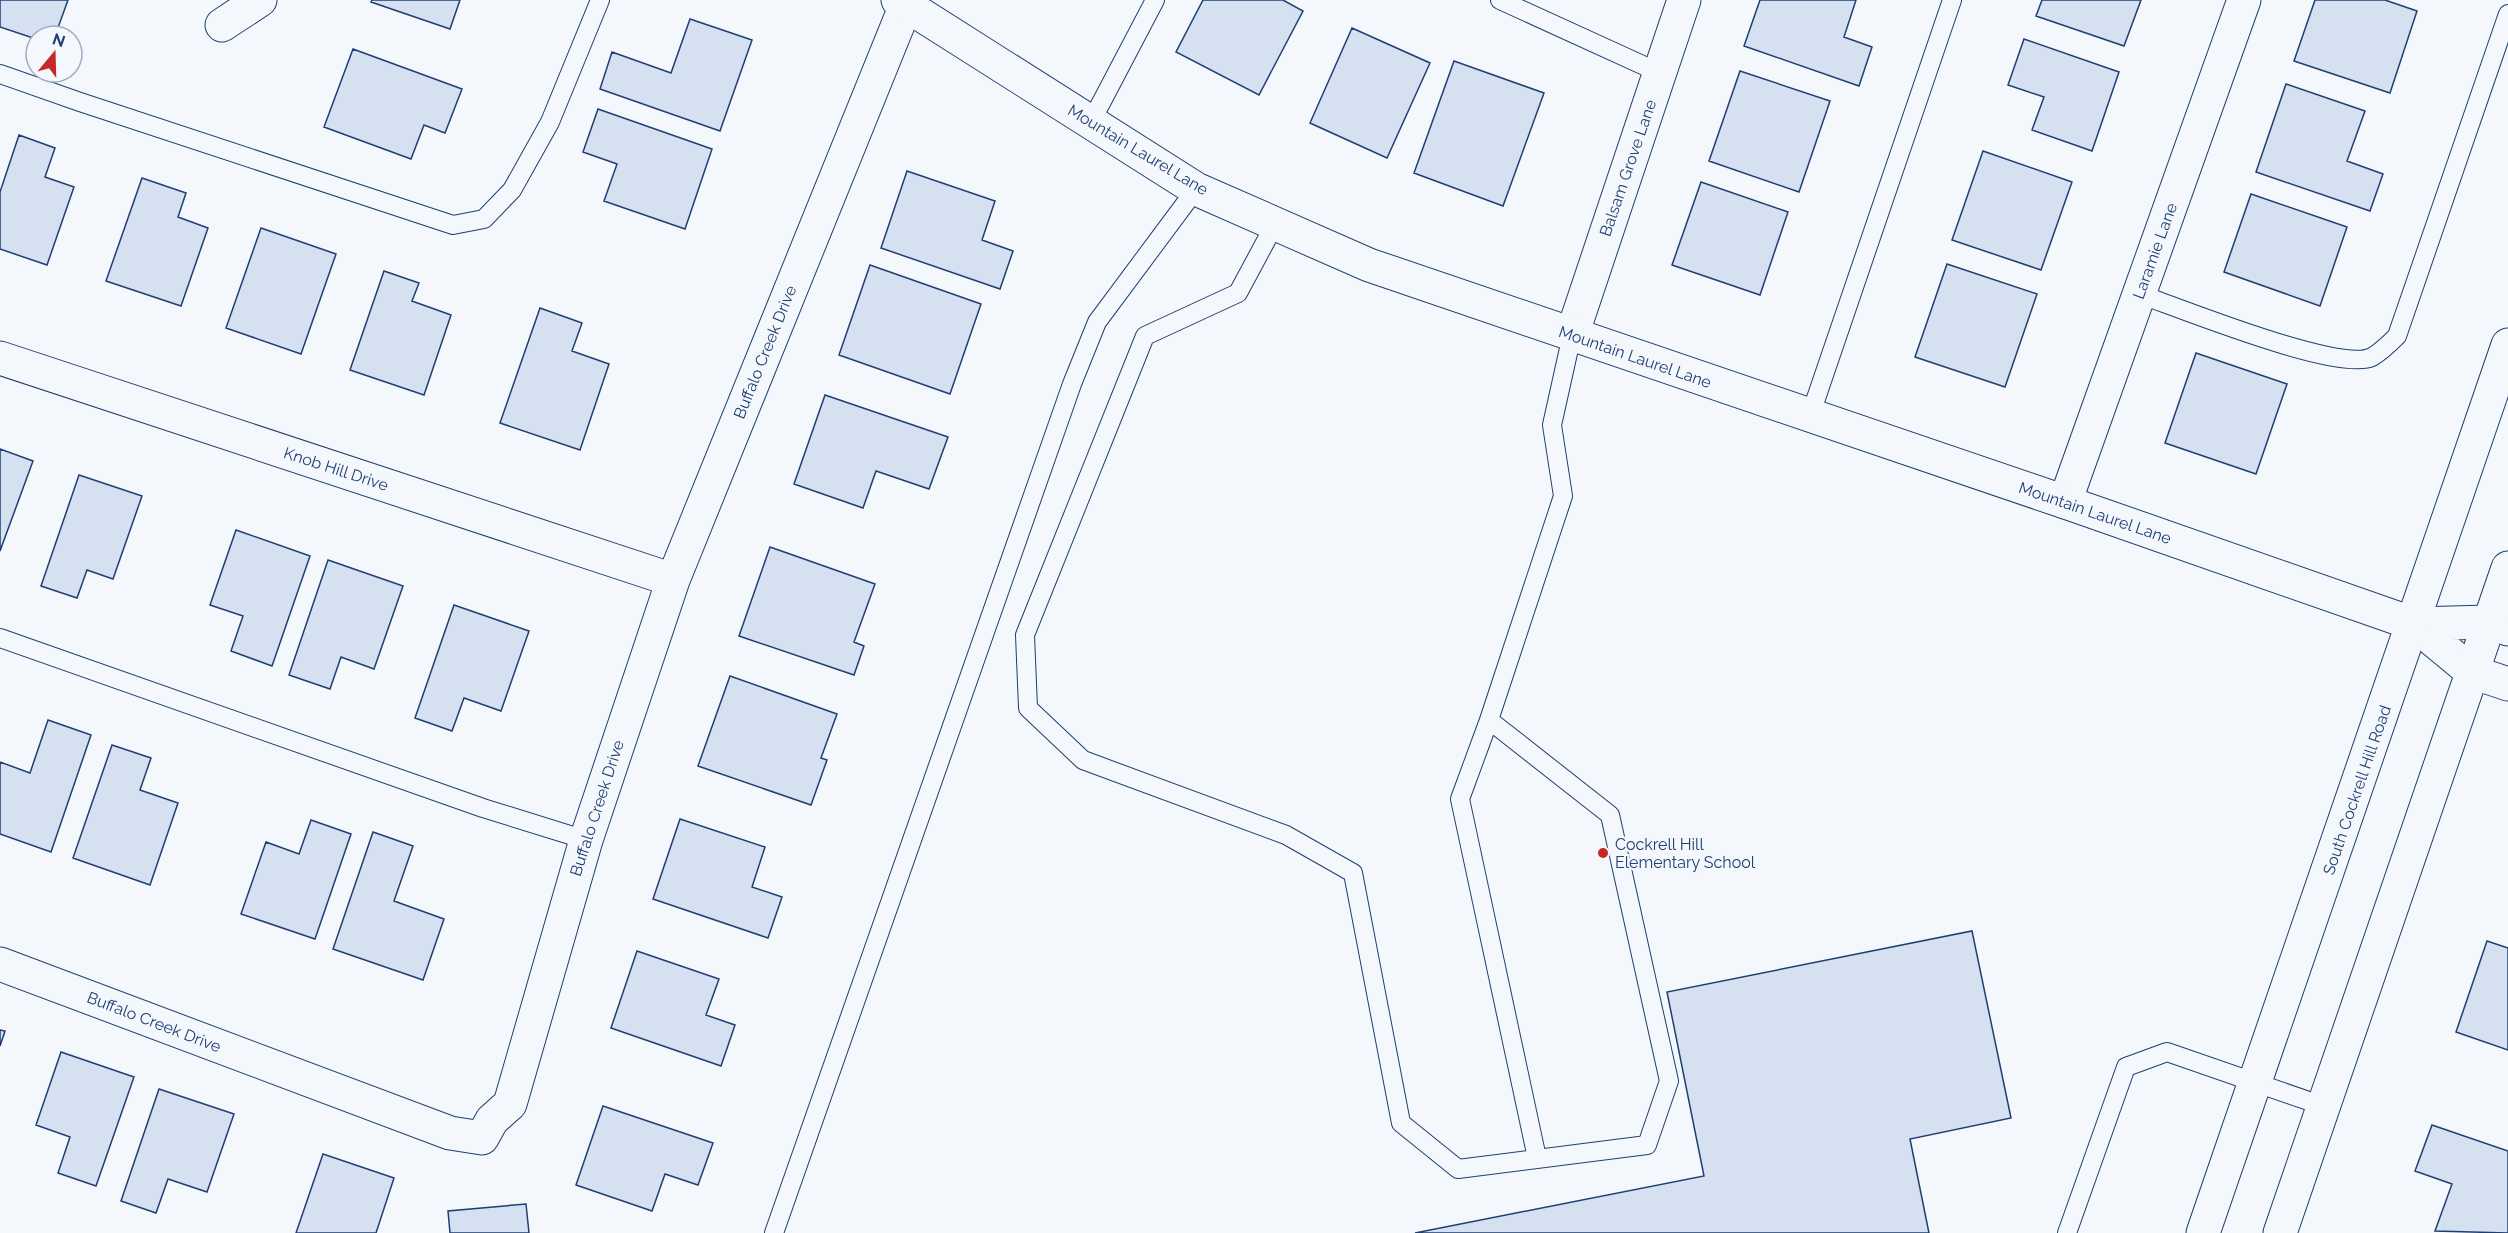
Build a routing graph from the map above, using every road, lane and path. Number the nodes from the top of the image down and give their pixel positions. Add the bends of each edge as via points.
1 (260, 0) edge
2 (600, 0) edge
3 (1155, 0) edge
4 (1500, 0) edge
5 (1684, 0) edge
6 (1952, 0) edge
7 (2244, 0) edge
8 (904, 2) edge
9 (2508, 14) edge
10 (222, 25) dead end
11 (1660, 73) junction
12 (0, 74) edge
13 (1090, 122) junction
14 (1196, 189) junction
15 (1275, 224) junction
16 (2139, 294) junction
17 (1572, 335) junction
18 (2508, 345) edge
19 (0, 358) edge
20 (1810, 416) junction
21 (2065, 502) junction
22 (2508, 568) edge
23 (673, 580) junction
24 (2414, 624) junction
25 (2499, 626) edge
26 (0, 638) edge
27 (2472, 672) junction
28 (2508, 684) edge
29 (1489, 720) junction
30 (586, 840) junction
31 (0, 964) edge
32 (2254, 1083) junction
33 (2323, 1106) junction
34 (1537, 1158) junction
35 (774, 1233) edge
36 (2067, 1233) edge
37 (2203, 1233) edge
38 (2280, 1233) edge

1 - 10 street
2 - 12 lane via 550,122 512,190 484,219 453,225
3 - 13 lane
4 - 11 lane
5 - 11 street, Balsam Grove Lane
6 - 20 lane
7 - 16 street, Laramie Lane
8 - 13 street, Mountain Laurel Lane
8 - 23 street, Buffalo Creek Drive
9 - 16 lane via 2397,336 2372,357 2347,360 2303,351
11 - 17 street, Balsam Grove Lane
13 - 14 street, Mountain Laurel Lane
14 - 15 street, Mountain Laurel Lane
14 - 35 lane via 1096,322
15 - 17 street, Mountain Laurel Lane via 1369,265
15 - 34 lane via 1238,293 1145,336 1025,635 1028,708 1083,760 1286,835 1353,873 1401,1124 1458,1168
16 - 21 street, Laramie Lane
17 - 20 street, Mountain Laurel Lane
17 - 29 lane via 1552,425 1563,496
18 - 24 street, South Cockrell Hill Road
19 - 23 street, Knob Hill Drive
20 - 21 street, Mountain Laurel Lane
21 - 24 street, Mountain Laurel Lane
22 - 25 street
23 - 30 street, Buffalo Creek Drive
24 - 25 street, Mountain Laurel Lane
24 - 27 street, Mountain Laurel Lane
24 - 32 street, South Cockrell Hill Road
25 - 27 street
26 - 30 lane via 483,808
27 - 28 street, Mountain Laurel Lane
27 - 33 street
29 - 34 lane via 1460,799
29 - 34 lane via 1610,815 1669,1082 1647,1145
30 - 31 street, Buffalo Creek Drive via 510,1104 492,1120 482,1138 450,1133
32 - 33 lane
32 - 36 lane via 2167,1052 2126,1067
32 - 37 street, South Cockrell Hill Road
33 - 38 street

